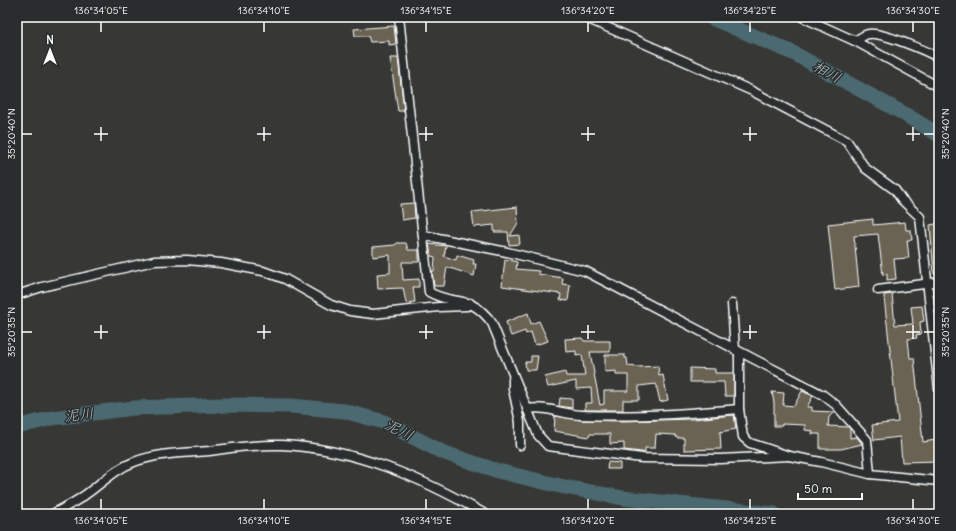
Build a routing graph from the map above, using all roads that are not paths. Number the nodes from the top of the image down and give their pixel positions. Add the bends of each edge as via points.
1 (399, 17) edge
2 (584, 17) edge
3 (802, 17) edge
4 (855, 41) junction
5 (939, 58) edge
6 (939, 87) edge
7 (423, 235) junction
8 (939, 282) edge
9 (928, 283) junction
10 (878, 290) dead end
11 (17, 295) edge
12 (471, 303) junction
13 (732, 304) dead end
14 (737, 351) junction
15 (513, 373) junction
16 (939, 389) edge
17 (527, 409) junction
18 (739, 409) junction
19 (520, 445) dead end
20 (789, 456) junction
21 (870, 474) junction
22 (939, 481) edge
23 (53, 514) edge
24 (485, 514) edge

1 - 7 street
2 - 9 street via 750,90 847,141 865,168 895,190 920,217
3 - 4 street
4 - 5 street via 869,34 881,35
4 - 6 street
7 - 12 street via 429,292
7 - 14 street via 518,254 585,271
8 - 9 street
9 - 10 street
9 - 16 street
11 - 12 street via 154,261 188,260 263,271 285,279 331,305 350,311 373,314 467,306
12 - 15 street via 483,311 492,323
13 - 14 street
14 - 18 street
14 - 21 street via 823,395 836,405 867,440
15 - 17 street
15 - 19 street via 513,389 520,422
17 - 18 street via 551,408 563,414 641,416
17 - 20 street via 538,435 548,446 564,449 591,450 642,458 720,459
18 - 20 street via 743,437
20 - 21 street
21 - 22 street
23 - 24 street via 88,493 114,472 134,462 158,456 280,445 321,450 375,463 448,493

